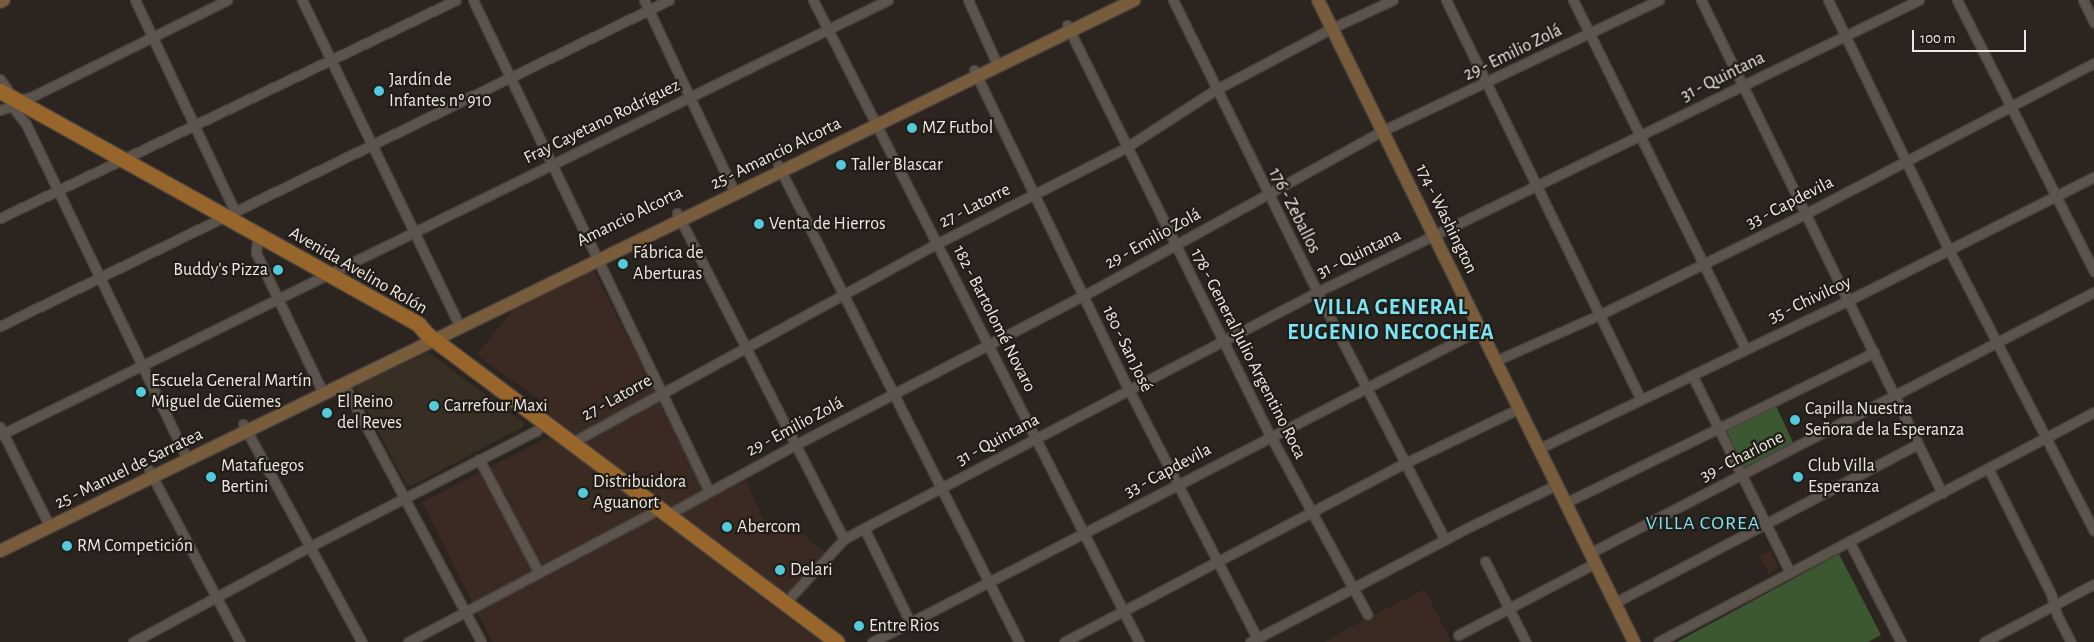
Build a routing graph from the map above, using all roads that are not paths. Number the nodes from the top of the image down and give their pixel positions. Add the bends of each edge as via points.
1 (4, 0) edge
2 (135, 0) edge
3 (227, 0) edge
4 (302, 0) edge
5 (456, 0) edge
6 (473, 0) edge
7 (644, 0) edge
8 (669, 0) edge
9 (813, 0) edge
10 (888, 0) edge
11 (968, 0) edge
12 (1118, 0) edge
13 (1134, 0) edge
14 (1173, 0) edge
15 (1318, 0) edge
16 (1393, 0) edge
17 (1446, 0) edge
18 (1573, 0) edge
19 (1659, 0) edge
20 (1701, 0) edge
21 (1828, 0) edge
22 (1919, 0) edge
23 (1957, 0) edge
24 (2083, 0) edge
25 (0, 2) edge
26 (649, 10) junction
27 (2094, 23) edge
28 (1068, 28) junction
29 (1332, 28) junction
30 (828, 29) junction
31 (1590, 34) junction
32 (1845, 35) junction
33 (153, 37) junction
34 (332, 61) junction
35 (997, 63) junction
36 (2094, 63) edge
37 (975, 73) junction
38 (511, 78) junction
39 (0, 79) edge
40 (1486, 84) junction
41 (1744, 86) junction
42 (1215, 90) junction
43 (0, 91) edge
44 (691, 97) junction
45 (7, 104) edge
46 (2010, 107) junction
47 (876, 121) junction
48 (195, 126) junction
49 (1384, 130) junction
50 (1641, 136) junction
51 (373, 146) junction
52 (1125, 148) junction
53 (119, 162) junction
54 (1907, 162) junction
55 (552, 164) junction
56 (779, 168) junction
57 (2094, 177) edge
58 (1536, 185) junction
59 (734, 190) junction
60 (57, 191) junction
61 (1268, 193) junction
62 (1032, 195) junction
63 (2055, 196) junction
64 (1805, 214) junction
65 (226, 216) junction
66 (678, 216) junction
67 (0, 218) edge
68 (415, 234) junction
69 (1436, 235) junction
70 (256, 242) junction
71 (938, 243) junction
72 (1174, 245) junction
73 (1948, 248) junction
74 (596, 257) junction
75 (1705, 264) junction
76 (2094, 270) edge
77 (326, 277) junction
78 (99, 279) junction
79 (1317, 292) junction
80 (2094, 292) edge
81 (842, 295) junction
82 (1083, 296) junction
83 (1849, 300) junction
84 (278, 301) junction
85 (1600, 314) junction
86 (457, 320) junction
87 (0, 326) edge
88 (1479, 330) junction
89 (431, 337) junction
90 (1224, 340) junction
91 (1996, 342) junction
92 (989, 345) junction
93 (745, 347) junction
94 (1745, 348) junction
95 (1874, 352) junction
96 (1495, 361) junction
97 (141, 368) junction
98 (1692, 375) junction
99 (344, 385) junction
100 (1366, 388) junction
101 (1128, 390) junction
102 (322, 391) junction
103 (660, 392) junction
104 (892, 396) junction
105 (1895, 396) junction
106 (1640, 398) junction
107 (1518, 409) junction
108 (2094, 412) edge
109 (544, 423) junction
110 (245, 427) junction
111 (1719, 428) junction
112 (1, 432) edge
113 (1270, 435) junction
114 (2046, 437) junction
115 (1036, 438) junction
116 (571, 442) junction
117 (1918, 444) junction
118 (795, 445) junction
119 (1538, 449) junction
120 (184, 453) junction
121 (479, 459) junction
122 (1405, 463) junction
123 (1988, 468) junction
124 (150, 474) junction
125 (1742, 475) junction
126 (1177, 485) junction
127 (1556, 485) junction
128 (940, 489) junction
129 (709, 491) junction
130 (1942, 493) junction
131 (404, 498) junction
132 (1565, 503) junction
133 (663, 512) junction
134 (1310, 513) junction
135 (1765, 522) junction
136 (48, 523) junction
137 (864, 528) junction
138 (2094, 531) edge
139 (1085, 534) junction
140 (844, 539) junction
141 (1445, 540) junction
142 (1849, 541) junction
143 (0, 542) edge
144 (309, 547) junction
145 (0, 551) edge
146 (1592, 558) junction
147 (1217, 561) junction
148 (1485, 561) dead end
149 (1790, 572) junction
150 (539, 573) junction
151 (2094, 584) edge
152 (988, 585) junction
153 (1351, 588) junction
154 (215, 597) junction
155 (785, 603) junction
156 (1614, 603) junction
157 (2055, 606) junction
158 (1508, 607) junction
159 (465, 612) junction
160 (1124, 612) junction
161 (1367, 614) dead end
162 (911, 624) junction
163 (1458, 635) dead end
164 (1254, 640) edge
165 (133, 642) edge
166 (240, 642) edge
167 (362, 642) edge
168 (408, 642) edge
169 (481, 642) edge
170 (837, 642) edge
171 (872, 642) edge
172 (1019, 642) edge
173 (1064, 642) edge
174 (1140, 642) edge
175 (1526, 642) edge
176 (1634, 642) edge
177 (1658, 642) edge
178 (1900, 642) edge
179 (1984, 642) edge
180 (2072, 642) edge

1 - 25 main road
2 - 33 street
3 - 33 street
4 - 34 street
5 - 34 street
6 - 38 street
7 - 26 street
8 - 26 street
9 - 30 street, 182 - Bartolomé Novaro
10 - 30 street, Fray Cayetano Rodríguez
11 - 35 street
12 - 28 main road
13 - 28 main road
14 - 42 street, 176 - Zeballos
15 - 29 main road, 174 - Washington
16 - 29 street, 27 - Latorre
17 - 40 street
18 - 31 street
19 - 31 street, 29 - Emilio Zolá
20 - 41 street
21 - 32 street
22 - 32 street, 31 - Quintana
23 - 46 street
24 - 27 street
26 - 38 street
26 - 44 street
28 - 35 main road
28 - 52 street, 178 - General Julio Argentino Roca
29 - 42 street, 27 - Latorre
29 - 49 main road, 174 - Washington
30 - 44 street, Fray Cayetano Rodríguez
30 - 47 street, 182 - Bartolomé Novaro
31 - 40 street, 29 - Emilio Zolá
31 - 50 street
32 - 41 street, 31 - Quintana
32 - 54 street
33 - 45 street via 30,97
33 - 48 street
34 - 48 street
34 - 51 street
35 - 37 main road
36 - 46 street, 33 - Capdevila
37 - 47 main road, 25 - Amancio Alcorta
37 - 62 street, 180 - San José
38 - 51 street
38 - 55 street
39 - 45 street
40 - 49 street, 29 - Emilio Zolá
40 - 58 street
41 - 50 street, 31 - Quintana
41 - 64 street
42 - 52 street, 27 - Latorre
42 - 61 street, 176 - Zeballos
43 - 45 main road, Avenida Avelino Rolón
44 - 55 street, Fray Cayetano Rodríguez
44 - 59 street
45 - 53 main road, Avenida Avelino Rolón
45 - 60 street via 26,124
46 - 54 street, 33 - Capdevila
46 - 63 street
47 - 56 main road, 25 - Amancio Alcorta
47 - 71 street, 182 - Bartolomé Novaro
48 - 53 street
48 - 65 street
49 - 61 street, 29 - Emilio Zolá
49 - 69 main road, 174 - Washington
50 - 58 street, 31 - Quintana
50 - 75 street
51 - 65 street
51 - 68 street
52 - 62 street, 27 - Latorre
52 - 72 street, 178 - General Julio Argentino Roca
53 - 60 street
53 - 65 main road, Avenida Avelino Rolón
54 - 64 street, 33 - Capdevila
54 - 73 street
55 - 68 street, Fray Cayetano Rodríguez
55 - 74 street
56 - 59 main road, 25 - Amancio Alcorta
56 - 81 street
57 - 63 street, 35 - Chivilcoy
58 - 69 street, 31 - Quintana
58 - 85 street
59 - 66 main road, 25 - Amancio Alcorta
60 - 67 street
60 - 78 street
61 - 72 street, 29 - Emilio Zolá
61 - 79 street, 176 - Zeballos
62 - 71 street, 27 - Latorre
62 - 82 street, 180 - San José
63 - 73 street, 35 - Chivilcoy
63 - 76 street
64 - 75 street, 33 - Capdevila
64 - 83 street
65 - 70 main road, Avenida Avelino Rolón
65 - 77 main road, Avenida Avelino Rolón
65 - 78 street
66 - 74 main road, 25 - Amancio Alcorta
66 - 93 street
68 - 77 street, Fray Cayetano Rodríguez
68 - 86 street
69 - 79 street, 31 - Quintana
69 - 88 main road, 174 - Washington
70 - 77 main road, Avenida Avelino Rolón
70 - 84 street via 256,253
71 - 81 street, 27 - Latorre
71 - 92 street, 182 - Bartolomé Novaro
72 - 82 street, 29 - Emilio Zolá
72 - 90 street, 178 - General Julio Argentino Roca
73 - 83 street, 35 - Chivilcoy
73 - 91 street
74 - 86 main road, Amancio Alcorta
74 - 89 main road, 25 - Amancio Alcorta
74 - 103 street
75 - 85 street, 33 - Capdevila
75 - 94 street
77 - 84 street, Fray Cayetano Rodríguez
77 - 89 main road, Avenida Avelino Rolón via 418,324
78 - 87 street
78 - 97 street
79 - 90 street, 31 - Quintana
79 - 100 street, 176 - Zeballos
80 - 91 street, 39 - Charlone
81 - 93 street, 27 - Latorre
81 - 104 street
82 - 92 street, 29 - Emilio Zolá
82 - 101 street, 180 - San José
83 - 94 street, 35 - Chivilcoy
83 - 95 street
84 - 97 street, Fray Cayetano Rodríguez
84 - 102 street
85 - 96 street, 33 - Capdevila
85 - 106 street
86 - 89 main road, Amancio Alcorta
88 - 96 main road, 174 - Washington
88 - 100 street, 33 - Capdevila
89 - 99 main road
89 - 102 main road
89 - 109 main road, Avenida Avelino Rolón
90 - 101 street, 31 - Quintana
90 - 113 street, 178 - General Julio Argentino Roca
91 - 105 street, 39 - Charlone
91 - 114 street
92 - 104 street, 29 - Emilio Zolá
92 - 115 street, 182 - Bartolomé Novaro
93 - 103 street, 27 - Latorre
93 - 118 street
94 - 98 street, 35 - Chivilcoy
95 - 105 street
95 - 111 street
96 - 107 main road, 174 - Washington
97 - 112 street, Fray Cayetano Rodríguez
97 - 120 street
98 - 106 street, 35 - Chivilcoy
98 - 111 street
99 - 102 main road
99 - 131 street
100 - 113 street, 33 - Capdevila
100 - 122 street, 176 - Zeballos
101 - 115 street, 31 - Quintana
101 - 126 street, 180 - San José
102 - 110 main road
103 - 116 street, 27 - Latorre
103 - 129 street
104 - 118 street, 29 - Emilio Zolá
104 - 128 street
105 - 117 street
105 - 125 street, 39 - Charlone
106 - 119 street, 35 - Chivilcoy
107 - 119 main road, 174 - Washington
107 - 122 street
108 - 114 street
109 - 116 main road, Avenida Avelino Rolón
109 - 121 street via 536,431
110 - 120 main road
110 - 124 main road, 25 - Manuel de Sarratea
110 - 144 street
111 - 125 street
111 - 132 street
112 - 136 street
113 - 126 street, 33 - Capdevila
113 - 134 street, 178 - General Julio Argentino Roca
114 - 123 street
114 - 138 street
115 - 128 street, 31 - Quintana
115 - 139 street, 182 - Bartolomé Novaro
116 - 133 main road, Avenida Avelino Rolón
117 - 130 street
117 - 135 street
118 - 129 street, 29 - Emilio Zolá
118 - 140 street
119 - 127 main road, 174 - Washington
120 - 124 main road
121 - 131 street
121 - 150 street
122 - 134 street
122 - 141 street, 176 - Zeballos
123 - 130 street
123 - 157 street
124 - 136 main road
124 - 154 street
125 - 135 street
125 - 146 street, 39 - Charlone
126 - 139 street, 33 - Capdevila
126 - 147 street, 180 - San José
127 - 132 main road, 174 - Washington
127 - 141 street
128 - 137 street, 31 - Quintana
128 - 152 street
129 - 133 street, 29 - Emilio Zolá
130 - 142 street
131 - 144 street
131 - 159 street
132 - 146 main road, 174 - Washington
133 - 150 street, 29 - Emilio Zolá
133 - 155 main road, Avenida Avelino Rolón
134 - 147 street
134 - 153 street, 178 - General Julio Argentino Roca
135 - 149 street
135 - 156 street
136 - 143 main road
136 - 145 main road, 25 - Manuel de Sarratea
137 - 140 street, 31 - Quintana
137 - 162 street
139 - 152 street, 33 - Capdevila
139 - 160 street, 182 - Bartolomé Novaro
140 - 155 street, 31 - Quintana
141 - 153 street
142 - 149 street
142 - 178 street
144 - 154 street
144 - 167 street
146 - 156 main road, 174 - Washington
146 - 158 street, 39 - Charlone
147 - 160 street
147 - 164 street, 180 - San José
148 - 158 street
149 - 177 street
150 - 159 street, 29 - Emilio Zolá
151 - 157 street
152 - 162 street, 33 - Capdevila
152 - 172 street
153 - 161 street, 178 - General Julio Argentino Roca
153 - 164 street
154 - 165 street
154 - 166 street
155 - 170 main road, Avenida Avelino Rolón
156 - 176 main road, 174 - Washington
157 - 179 street
157 - 180 street
158 - 163 street, 39 - Charlone
158 - 175 street
159 - 168 street, 29 - Emilio Zolá
159 - 169 street
160 - 173 street
160 - 174 street, 182 - Bartolomé Novaro
162 - 171 street, 33 - Capdevila

